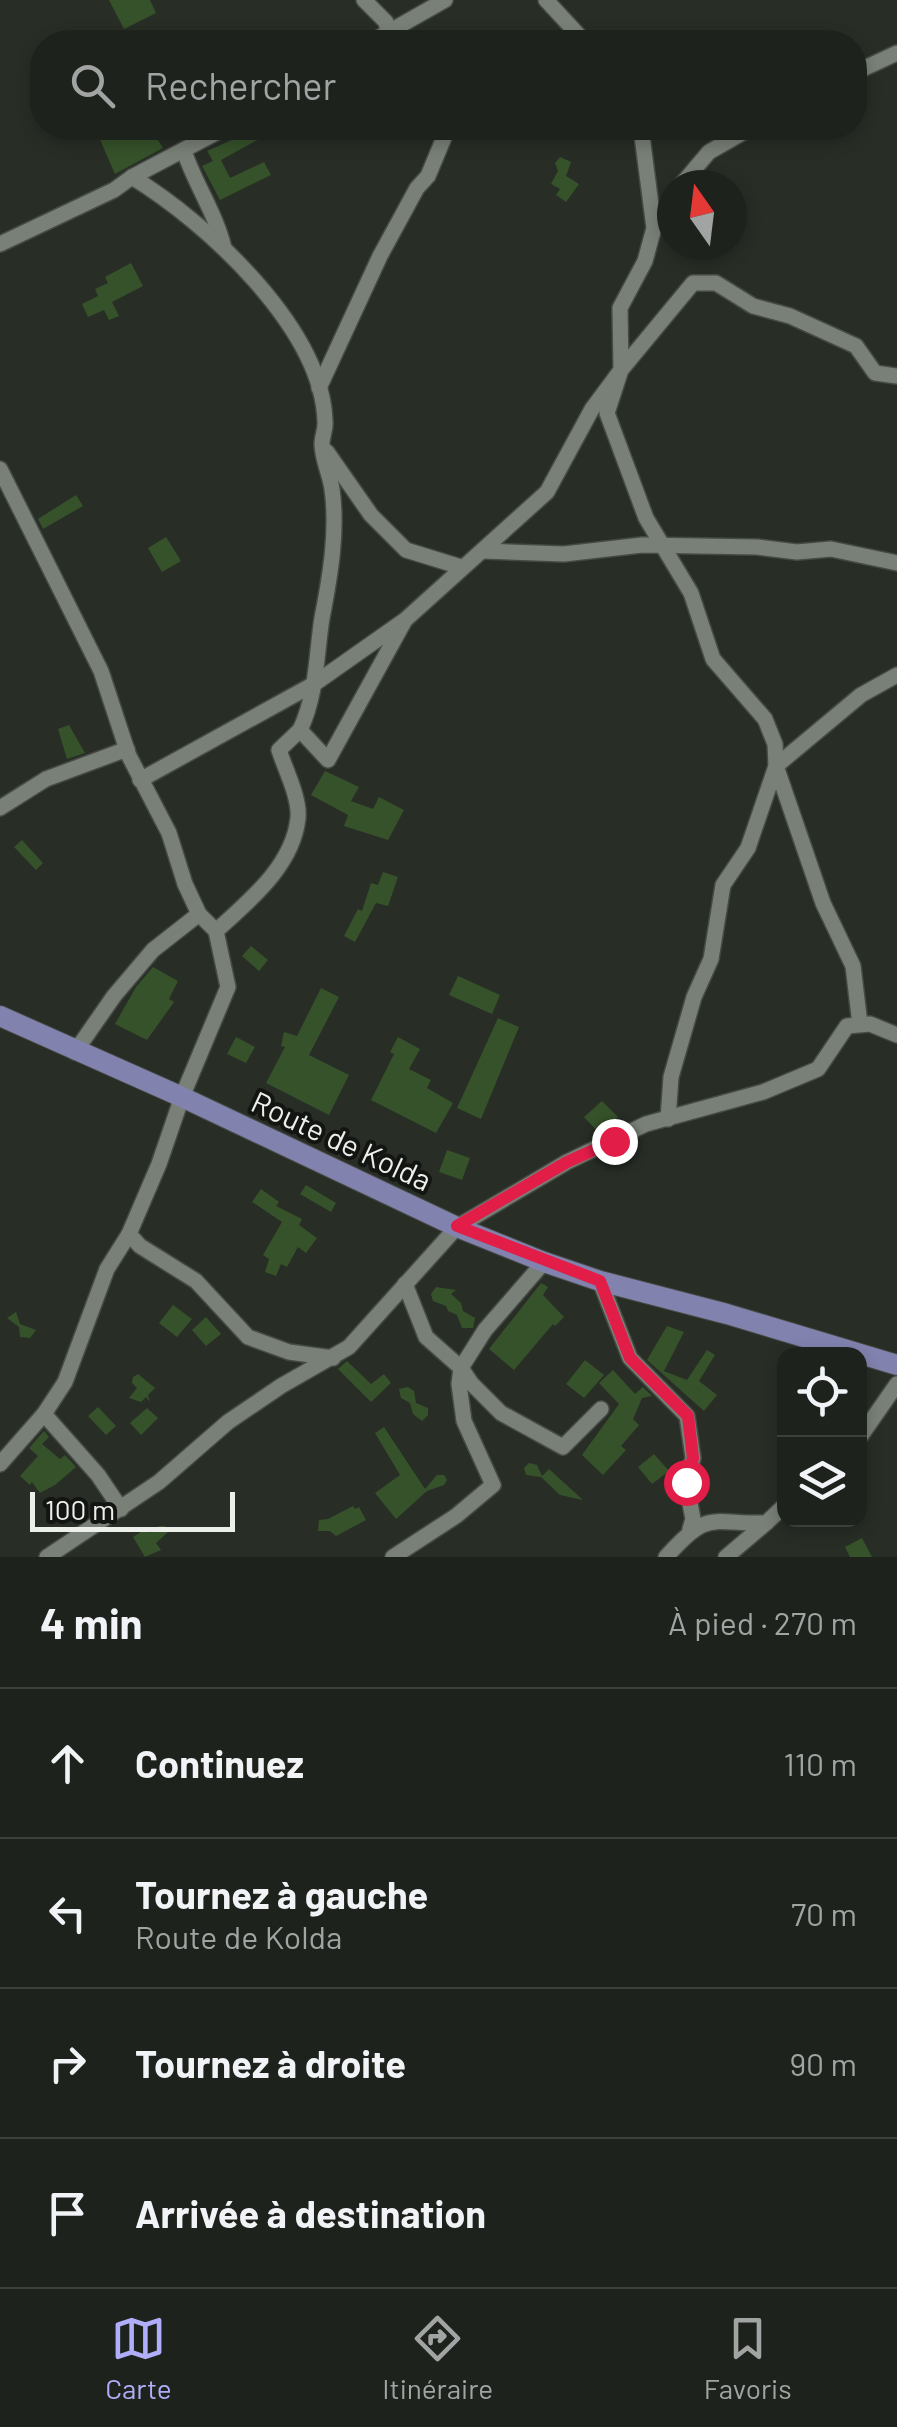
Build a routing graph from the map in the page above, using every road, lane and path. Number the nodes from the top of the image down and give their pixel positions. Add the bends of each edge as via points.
1 (364, 0) edge
2 (444, 0) edge
3 (546, 0) edge
4 (391, 30) edge
5 (404, 30) edge
6 (574, 30) edge
7 (897, 53) edge
8 (867, 67) edge
9 (204, 140) edge
10 (443, 140) edge
11 (643, 140) edge
12 (730, 140) edge
13 (184, 151) junction
14 (694, 170) edge
15 (132, 176) junction
16 (657, 223) edge
17 (654, 228) junction
18 (0, 244) edge
19 (224, 248) junction
20 (621, 370) junction
21 (897, 376) edge
22 (320, 388) junction
23 (322, 445) junction
24 (0, 469) edge
25 (660, 546) junction
26 (484, 551) junction
27 (897, 564) edge
28 (461, 567) junction
29 (405, 620) junction
30 (897, 675) edge
31 (314, 684) junction
32 (300, 730) junction
33 (127, 749) junction
34 (776, 766) junction
35 (140, 780) junction
36 (0, 808) edge
37 (199, 914) junction
38 (216, 931) junction
39 (0, 1016) edge
40 (860, 1024) junction
41 (897, 1036) edge
42 (75, 1052) junction
43 (182, 1097) junction
44 (668, 1119) junction
45 (457, 1226) junction
46 (129, 1234) junction
47 (544, 1262) junction
48 (600, 1281) junction
49 (405, 1284) junction
50 (333, 1358) junction
51 (897, 1364) edge
52 (461, 1368) junction
53 (897, 1384) edge
54 (601, 1409) dead end
55 (44, 1414) junction
56 (867, 1427) edge
57 (5, 1458) edge
58 (0, 1473) edge
59 (121, 1508) junction
60 (777, 1513) edge
61 (766, 1523) junction
62 (690, 1530) junction
63 (47, 1557) edge
64 (393, 1557) edge
65 (666, 1557) edge
66 (726, 1557) edge

1 - 4 street
2 - 5 street
3 - 6 street
7 - 8 street
9 - 13 street
10 - 22 street
11 - 17 street
12 - 14 street
13 - 15 street
13 - 19 street
15 - 18 street
15 - 19 street
16 - 17 street
17 - 20 street via 646,261 620,308
19 - 22 street via 300,340
20 - 21 street via 693,283 716,284 752,306 856,346 875,373
20 - 25 street via 606,413
20 - 26 street via 547,492
22 - 23 street
23 - 28 street via 371,515 406,550
23 - 31 street via 333,528
24 - 33 street via 101,672
25 - 26 street via 564,554
25 - 27 street via 831,549
25 - 34 street via 690,593 714,659 765,719
26 - 28 street
28 - 29 street
29 - 31 street
29 - 32 street via 328,760
30 - 34 street via 860,694
31 - 32 street
31 - 35 street
32 - 38 street via 279,750 298,815 290,845 265,886
33 - 35 street
33 - 36 street via 46,779
34 - 40 street via 823,903 853,966
34 - 44 street via 748,848 723,885 711,959 671,1076
35 - 37 street via 169,833
37 - 38 street
37 - 42 street via 153,950
38 - 43 street via 228,986
39 - 42 main road, Route de Kolda
40 - 41 street
40 - 44 street via 847,1026 818,1069
42 - 43 main road, Route de Kolda
43 - 45 main road, Route de Kolda
43 - 46 street
44 - 45 street via 567,1162
45 - 47 main road, Route de Kolda
45 - 49 street
46 - 50 street via 196,1281 248,1337
46 - 55 street via 108,1269 65,1382
47 - 48 main road, Route de Kolda
47 - 52 street
48 - 51 main road, Route de Kolda
48 - 62 street via 630,1358 688,1416
49 - 50 street
49 - 52 street via 426,1337
50 - 59 street via 228,1422
52 - 54 street via 501,1413 563,1446
52 - 64 street via 464,1421 493,1485
53 - 56 street
55 - 57 street
55 - 59 street
57 - 58 street
59 - 63 street
60 - 61 street
61 - 62 street via 716,1519
61 - 66 street
62 - 65 street

